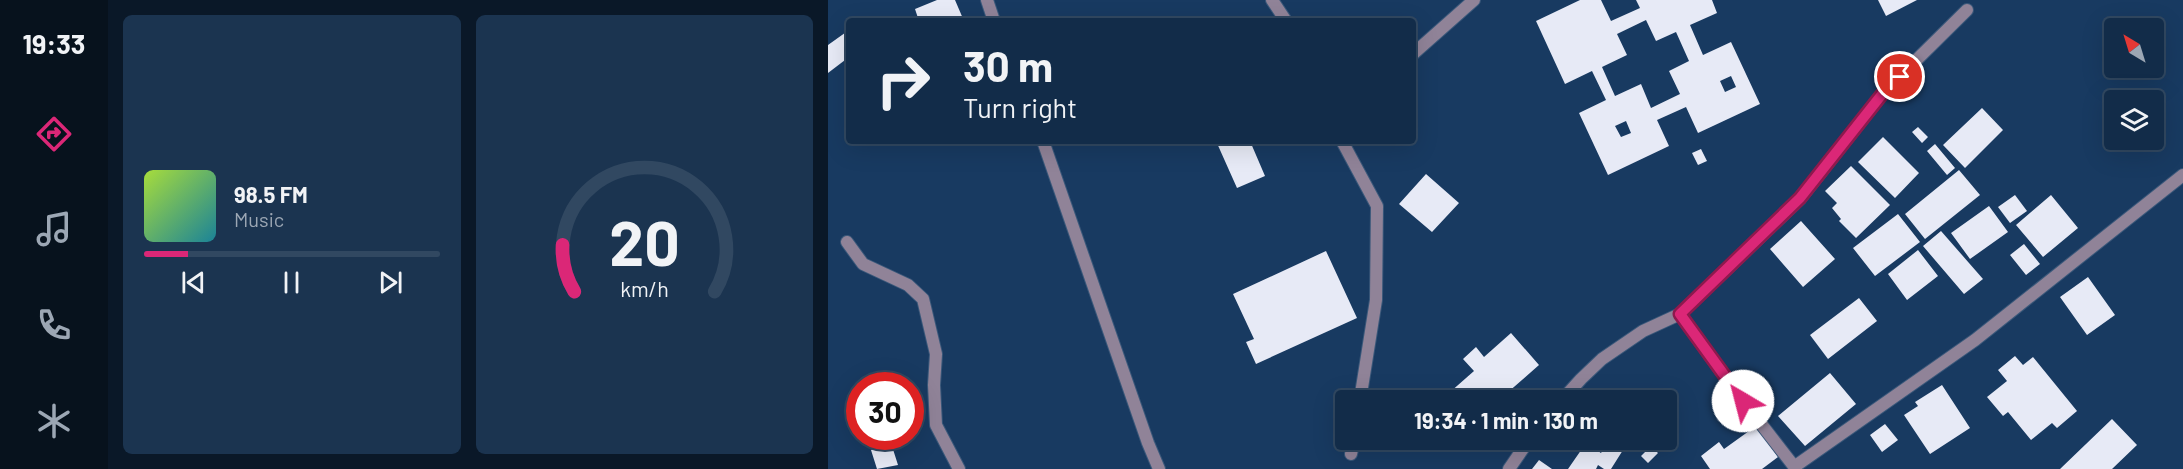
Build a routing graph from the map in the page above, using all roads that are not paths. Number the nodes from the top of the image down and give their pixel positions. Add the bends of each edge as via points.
1 (987, 0) edge
2 (1272, 0) edge
3 (1474, 0) edge
4 (1967, 10) dead end
5 (993, 18) edge
6 (1284, 18) edge
7 (1416, 51) edge
8 (1044, 144) edge
9 (1344, 144) edge
10 (2183, 175) edge
11 (847, 242) dead end
12 (1680, 314) junction
13 (1362, 390) edge
14 (1571, 390) edge
15 (1353, 450) edge
16 (1522, 450) edge
17 (1352, 454) dead end
18 (1795, 468) edge
19 (959, 469) edge
20 (1159, 469) edge
21 (1509, 469) edge

1 - 5 street
2 - 6 street
3 - 7 street
4 - 12 street via 1883,93 1800,198
8 - 20 street
9 - 13 street via 1377,206 1376,300
10 - 18 street via 1975,340
11 - 19 street via 863,264 908,285 923,299 936,354 936,425
12 - 14 street via 1643,331 1602,359
12 - 18 street
15 - 17 street
16 - 21 street

